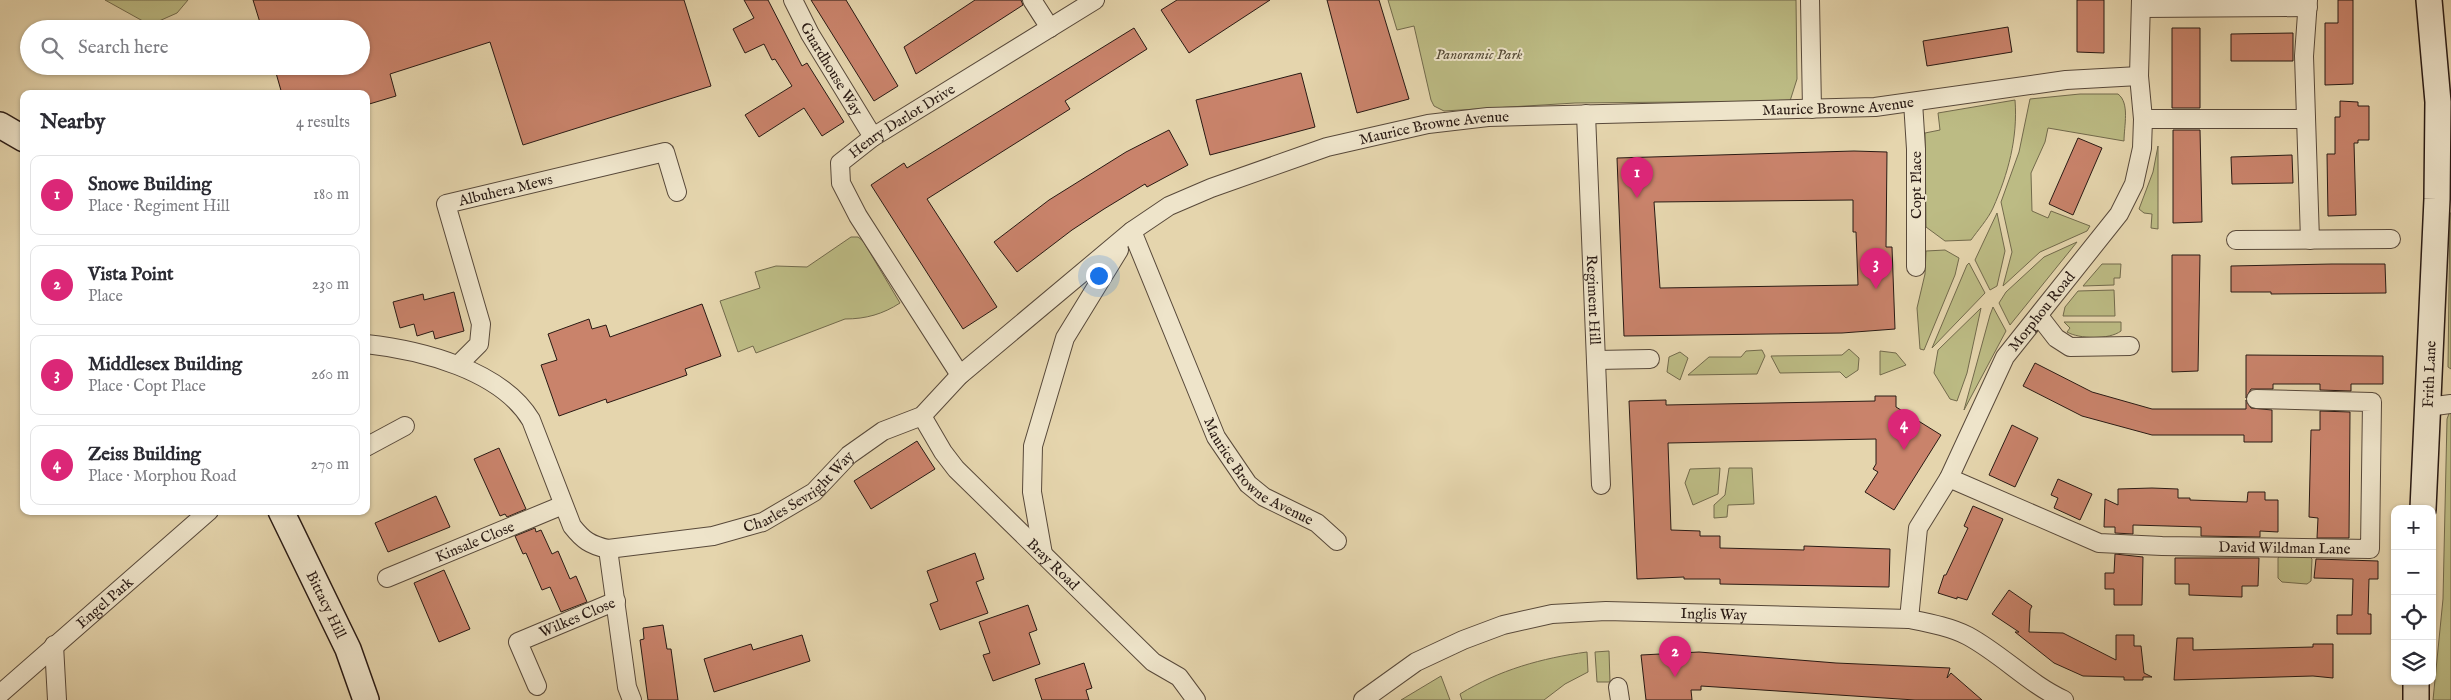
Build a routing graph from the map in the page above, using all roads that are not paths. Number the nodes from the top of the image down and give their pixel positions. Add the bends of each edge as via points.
1 (793, 0) edge
2 (1032, 0) edge
3 (1095, 0) edge
4 (1810, 0) edge
5 (2429, 0) edge
6 (2308, 3) edge
7 (2141, 4) edge
8 (1050, 28) junction
9 (2139, 76) junction
10 (1913, 102) junction
11 (1812, 109) junction
12 (1586, 114) junction
13 (2143, 119) junction
14 (2306, 119) junction
15 (0, 125) edge
16 (20, 137) edge
17 (873, 137) junction
18 (677, 192) dead end
19 (2444, 199) edge
20 (1132, 231) junction
21 (2391, 239) dead end
22 (2236, 240) dead end
23 (2310, 240) junction
24 (1916, 267) dead end
25 (2039, 316) junction
26 (370, 344) edge
27 (2130, 346) dead end
28 (1650, 359) dead end
29 (1596, 360) junction
30 (458, 365) junction
31 (960, 375) junction
32 (2256, 399) dead end
33 (2440, 406) edge
34 (922, 416) junction
35 (405, 426) dead end
36 (370, 446) edge
37 (1949, 478) junction
38 (1601, 486) dead end
39 (563, 505) junction
40 (2424, 505) edge
41 (204, 515) edge
42 (283, 515) edge
43 (1337, 541) dead end
44 (608, 549) junction
45 (1042, 554) junction
46 (387, 578) dead end
47 (616, 601) junction
48 (1909, 619) junction
49 (54, 645) junction
50 (2416, 685) edge
51 (537, 686) dead end
52 (0, 694) edge
53 (57, 700) edge
54 (366, 700) edge
55 (632, 700) edge
56 (1196, 700) edge
57 (1363, 700) edge
58 (2064, 700) edge
59 (2416, 700) edge

1 - 17 street, Guardhouse Way
2 - 8 street
3 - 8 street, Henry Darlot Drive
4 - 11 street
5 - 19 street, Frith Lane
6 - 7 street
6 - 14 street via 2304,56
7 - 9 street, Morphou Road
8 - 17 street, Henry Darlot Drive
9 - 10 street, Maurice Browne Avenue via 2066,80
9 - 13 street, Morphou Road
10 - 11 street, Maurice Browne Avenue
10 - 24 street, Copt Place
11 - 12 street, Maurice Browne Avenue
12 - 20 street, Maurice Browne Avenue via 1450,121 1327,147 1169,206
12 - 29 street, Regiment Hill
13 - 14 street
13 - 25 street, Morphou Road via 2142,148 2134,184 2119,214
14 - 23 street
15 - 16 street
17 - 31 street, Henry Darlot Drive via 840,163 841,182 858,216
18 - 30 street, Albuhera Mews via 665,152 446,204 481,324 478,344
19 - 33 street, Frith Lane
20 - 31 street, Charles Sevright Way
20 - 43 street, Maurice Browne Avenue via 1216,437 1248,484 1264,497 1317,523
20 - 45 street via 1108,264 1065,338 1033,446 1032,492
21 - 23 street
22 - 23 street
25 - 27 street via 2056,338 2070,348
25 - 37 street, Morphou Road via 2005,357
26 - 30 street via 392,346
28 - 29 street
29 - 38 street, Regiment Hill
30 - 39 street via 504,390 523,407 539,438
31 - 34 street, Charles Sevright Way
32 - 37 street, David Wildman Lane via 2372,402 2370,549 2099,543
33 - 40 street, Frith Lane
34 - 44 street, Charles Sevright Way via 883,431 848,454 814,492 763,522 713,536
34 - 45 street, Bray Road via 956,469
35 - 36 street
37 - 48 street, Morphou Road via 1918,528
39 - 44 street via 572,526 583,539 592,546
39 - 46 street, Kinsale Close
41 - 49 street, Engel Park
42 - 54 street, Bittacy Hill via 348,649
44 - 47 street
45 - 56 street, Bray Road via 1154,662 1179,678
47 - 51 street, Wilkes Close via 518,642
47 - 55 street, Wilkes Close
48 - 57 street, Inglis Way via 1606,611 1552,614 1503,625 1463,640 1416,662
48 - 58 street, Inglis Way via 1967,636 2029,680
49 - 52 street, Engel Park
49 - 53 street
50 - 59 street

